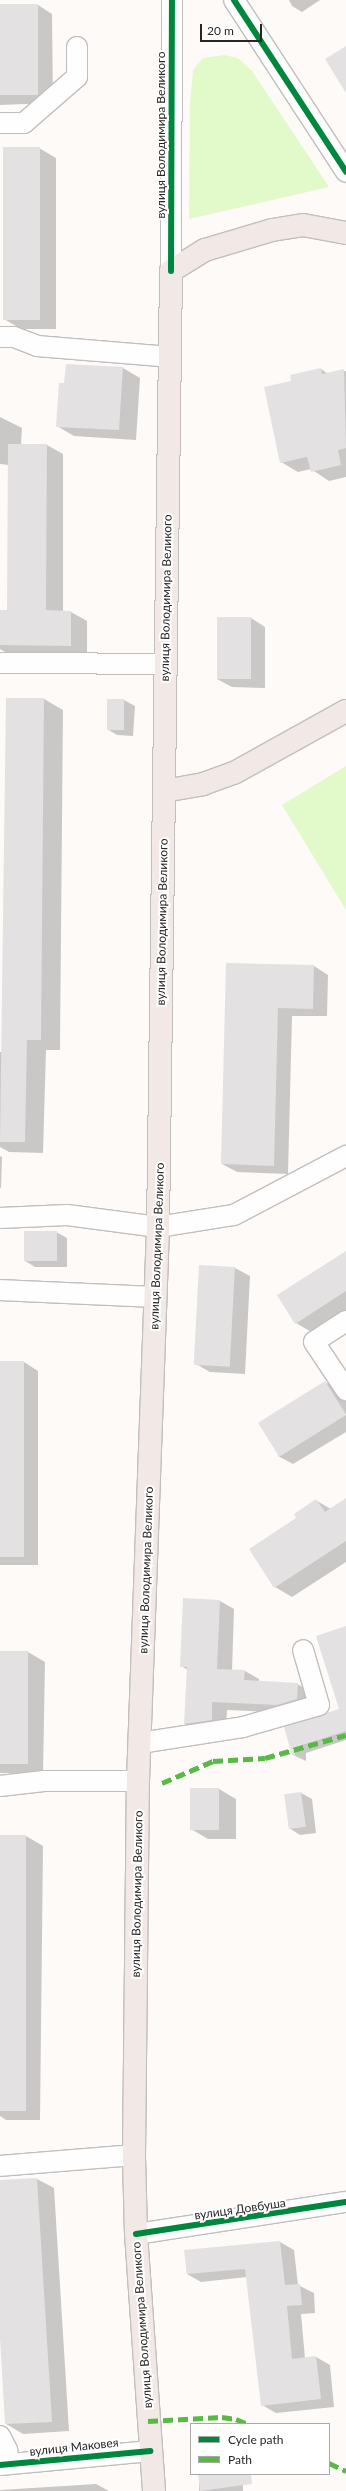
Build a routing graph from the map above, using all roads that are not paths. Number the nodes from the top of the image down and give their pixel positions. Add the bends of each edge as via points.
1 (172, 0) edge
2 (234, 0) edge
3 (77, 47) dead end
4 (0, 122) edge
5 (346, 172) edge
6 (346, 234) edge
7 (171, 271) junction
8 (0, 337) edge
9 (170, 357) junction
10 (0, 663) edge
11 (165, 664) junction
12 (346, 711) edge
13 (164, 791) junction
14 (346, 1156) edge
15 (0, 1218) edge
16 (158, 1227) junction
17 (0, 1290) edge
18 (156, 1297) junction
19 (346, 1321) edge
20 (346, 1390) edge
21 (303, 1650) dead end
22 (140, 1743) junction
23 (138, 1781) junction
24 (0, 1786) edge
25 (134, 2155) junction
26 (0, 2166) edge
27 (346, 2202) edge
28 (136, 2234) junction
29 (0, 2436) edge
30 (150, 2450) junction
31 (4, 2465) edge
32 (154, 2491) edge

1 - 7 street, вулиця Володимира Великого
2 - 5 street
3 - 4 street via 77,77 24,123
6 - 7 main road via 303,225 272,230 205,250
7 - 9 main road, вулиця Володимира Великого
8 - 9 street via 14,337 37,346
9 - 11 main road, вулиця Володимира Великого
10 - 11 street
11 - 13 main road, вулиця Володимира Великого
12 - 13 main road via 234,774 203,784
13 - 16 main road, вулиця Володимира Великого
14 - 16 street via 234,1215
15 - 16 street via 67,1215
16 - 18 main road, вулиця Володимира Великого
17 - 18 street
18 - 22 main road, вулиця Володимира Великого
19 - 20 street via 314,1342
21 - 22 street via 320,1705 243,1727
22 - 23 main road, вулиця Володимира Великого
23 - 24 street via 44,1781
23 - 25 main road, вулиця Володимира Великого
25 - 26 street
25 - 28 main road, вулиця Володимира Великого
27 - 28 street, вулиця Довбуша
28 - 30 main road, вулиця Володимира Великого
29 - 31 street via 7,2450
30 - 31 street, вулиця Маковея
30 - 32 main road, вулиця Володимира Великого

